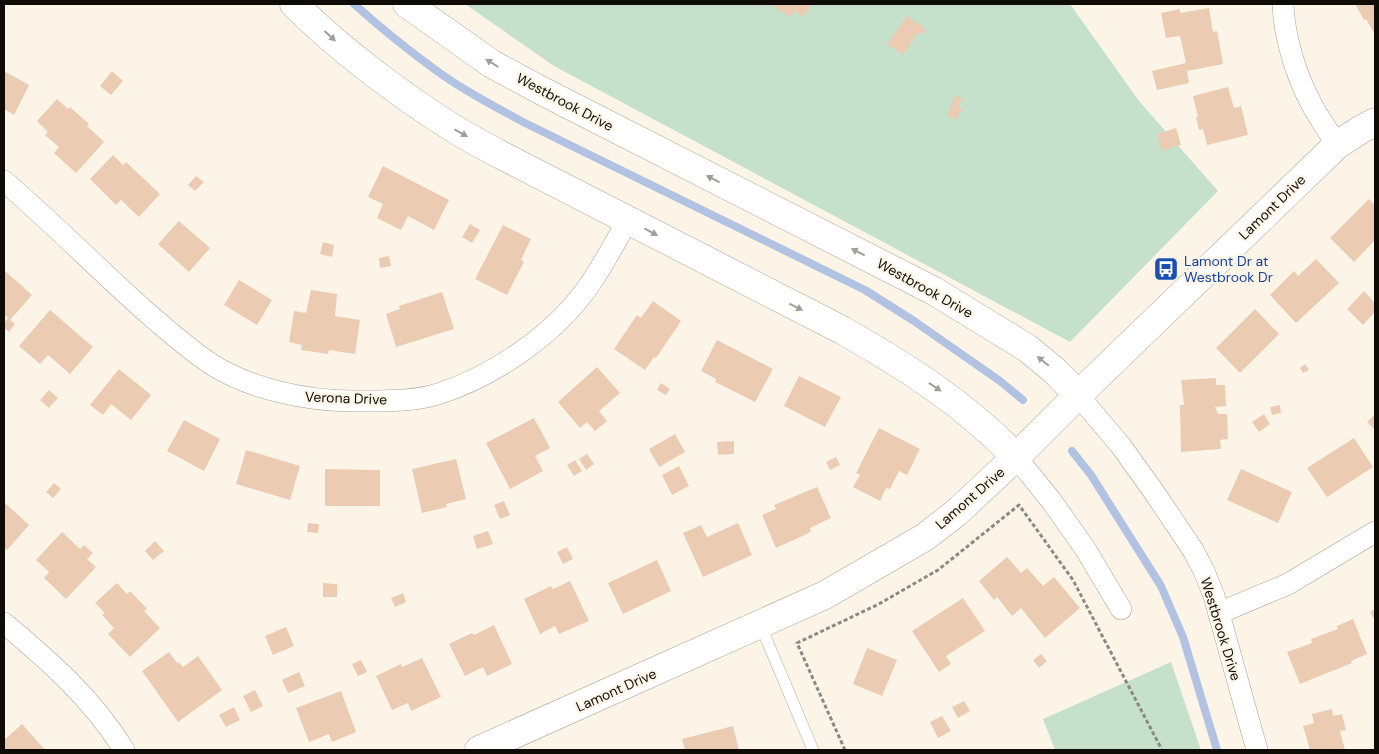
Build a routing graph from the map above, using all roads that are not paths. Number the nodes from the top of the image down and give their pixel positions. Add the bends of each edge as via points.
1 (294, 4) edge
2 (407, 4) edge
3 (1283, 4) edge
4 (1375, 122) edge
5 (1337, 145) junction
6 (4, 181) edge
7 (628, 220) junction
8 (1078, 395) junction
9 (1016, 458) junction
10 (1375, 532) edge
11 (1121, 609) dead end
12 (1218, 613) junction
13 (4, 623) edge
14 (760, 624) junction
15 (124, 750) edge
16 (479, 750) edge
17 (813, 750) edge
18 (1257, 750) edge

1 -> 7 street via 376,74 453,129
8 -> 2 street, Westbrook Drive via 1027,348 934,291 492,64
3 - 5 street via 1284,22 1299,77 1311,104
4 - 5 street, Lamont Drive
5 - 8 street, Lamont Drive
6 - 7 street, Verona Drive via 163,327 212,365 284,394 344,401 437,394 510,360 573,306 589,286
7 -> 9 street via 890,357 973,416
8 - 9 street, Lamont Drive
8 - 12 street, Westbrook Drive via 1121,446 1193,550
9 - 11 street via 1086,550
9 - 14 street, Lamont Drive via 925,537 825,595
10 - 12 street via 1288,584
12 - 18 street, Westbrook Drive
13 - 15 street via 86,697
14 - 16 street, Lamont Drive
14 - 17 lane

